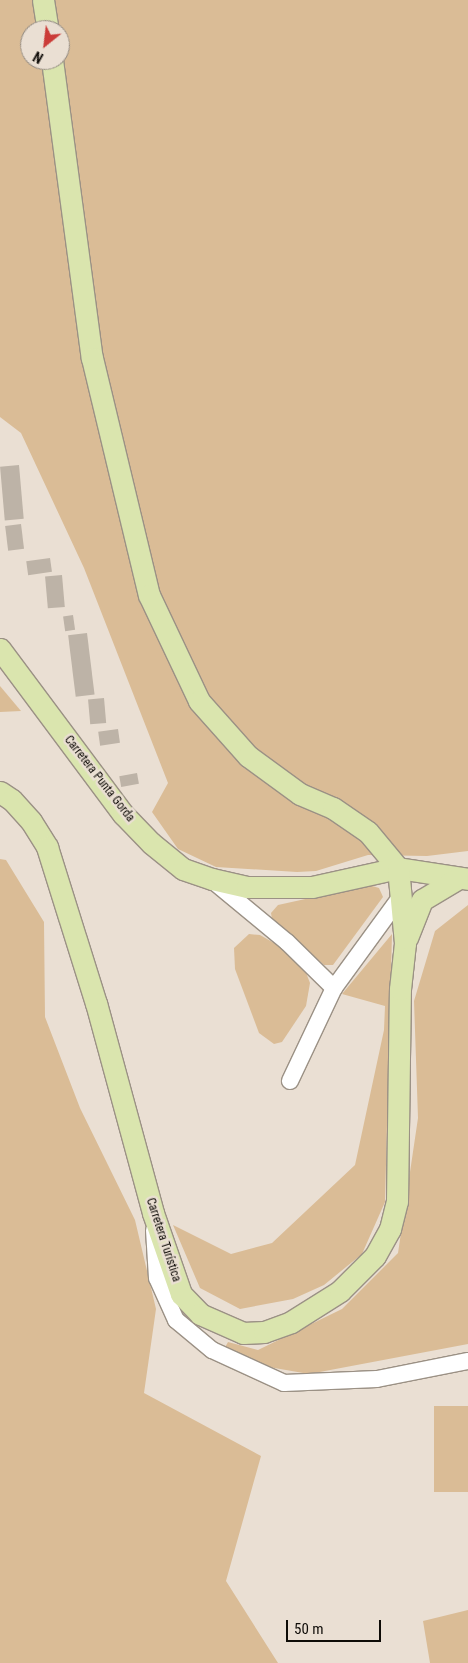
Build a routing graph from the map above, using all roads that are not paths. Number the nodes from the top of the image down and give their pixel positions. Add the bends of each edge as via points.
1 (44, 0) edge
2 (47, 20) edge
3 (53, 70) edge
4 (0, 649) edge
5 (0, 792) edge
6 (398, 868) junction
7 (212, 879) junction
8 (463, 879) edge
9 (400, 896) junction
10 (405, 943) junction
11 (334, 988) junction
12 (290, 1081) dead end
13 (153, 1213) junction
14 (468, 1361) edge

1 - 2 main road
3 - 6 main road via 92,358 148,595 198,701 248,756 300,794 334,808 368,832
4 - 7 main road, Carretera Punta Gorda via 124,814 151,843 183,869
5 - 13 main road, Carretera Turística via 25,814 48,847 96,1003
6 - 7 main road, Carretera Punta Gorda via 312,887 247,886
6 - 8 main road
6 - 9 main road, Carretera Turística
7 - 11 street via 287,942
8 - 10 main road via 422,900
9 - 10 main road, Carretera Turística
9 - 11 street
10 - 13 main road, Carretera Turística via 400,989 397,1201 390,1230 375,1256 358,1275 316,1308 264,1332 243,1333 200,1314 181,1294
11 - 12 street
13 - 14 street via 157,1278 176,1320 212,1350 284,1383 377,1379

